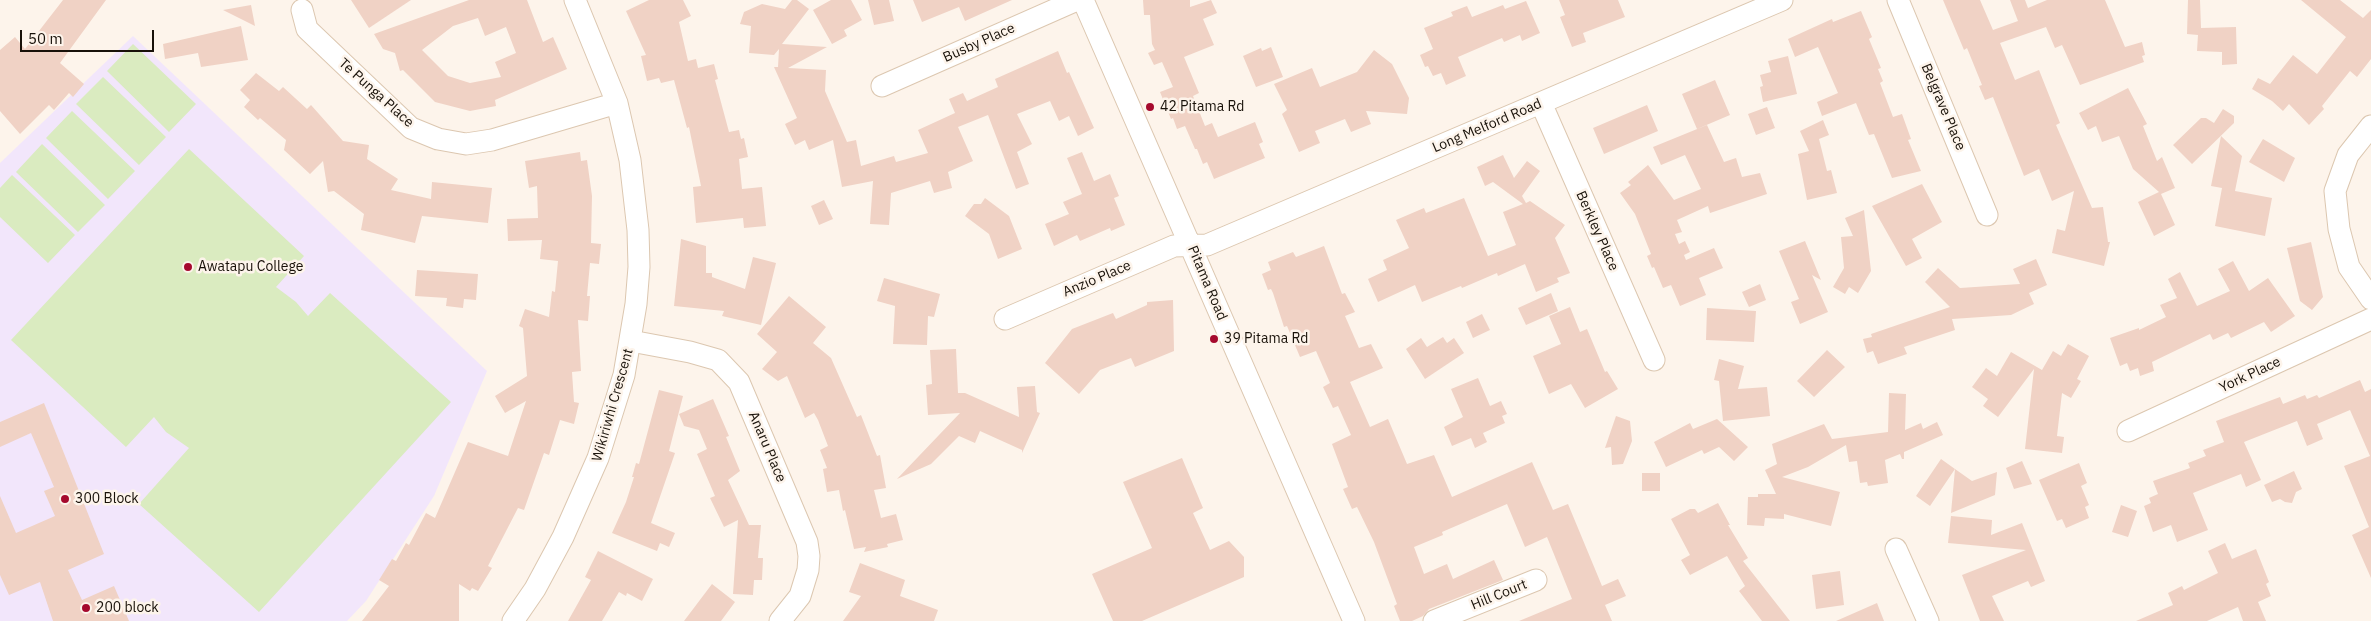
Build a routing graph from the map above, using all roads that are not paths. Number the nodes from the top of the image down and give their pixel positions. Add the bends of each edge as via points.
1 (575, 0) edge
2 (1077, 0) edge
3 (1083, 0) edge
4 (1782, 0) edge
5 (1898, 0) edge
6 (302, 10) dead end
7 (882, 86) dead end
8 (617, 103) junction
9 (1541, 103) junction
10 (2371, 126) edge
11 (1988, 215) dead end
12 (1191, 246) junction
13 (2371, 299) edge
14 (1005, 319) dead end
15 (2371, 319) edge
16 (631, 341) junction
17 (1654, 360) dead end
18 (2128, 431) dead end
19 (1896, 549) dead end
20 (1536, 580) dead end
21 (513, 621) edge
22 (780, 621) edge
23 (1354, 621) edge
24 (1434, 621) edge
25 (1928, 621) edge

1 - 8 street, Wikiriwhi Crescent
2 - 7 street, Busby Place
3 - 12 street, Pitama Road
4 - 9 street, Long Melford Road
5 - 11 street, Belgrave Place
6 - 8 street, Te Punga Place via 307,29 411,128 438,138 466,144 492,140
8 - 16 street, Wikiriwhi Crescent via 630,160 638,230 639,267
9 - 12 street, Long Melford Road via 1207,245
9 - 17 street, Berkley Place
10 - 13 street via 2348,155 2335,191 2339,229 2349,267
12 - 14 street, Anzio Place via 1174,246
12 - 23 street, Pitama Road
15 - 18 street, York Place
16 - 21 street, Wikiriwhi Crescent via 608,430 587,486 535,589
16 - 22 street, Anaru Place via 718,360 739,382 807,542 808,570 800,596
19 - 25 street
20 - 24 street, Hill Court

